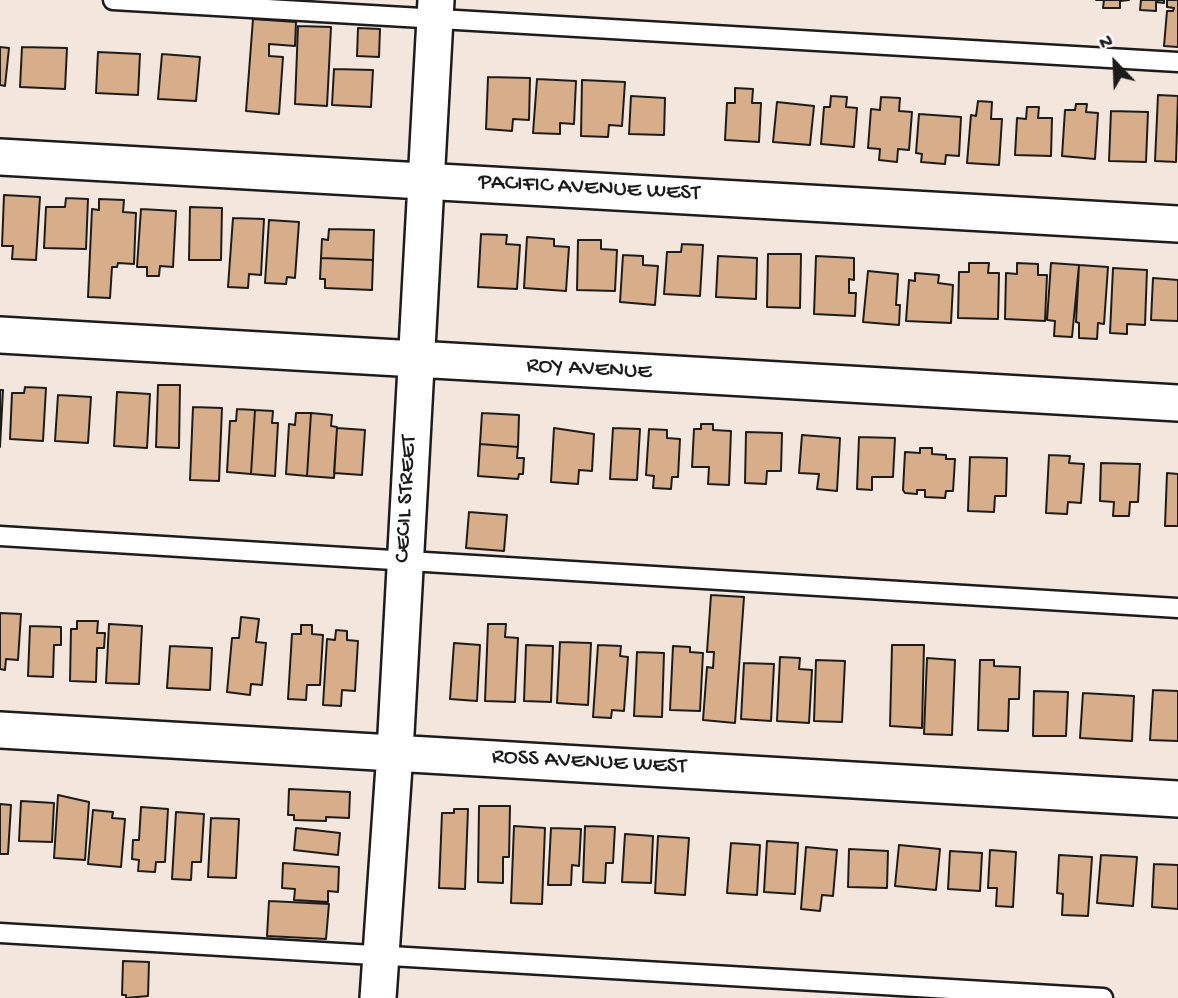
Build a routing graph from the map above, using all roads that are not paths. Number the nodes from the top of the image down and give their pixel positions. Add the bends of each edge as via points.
1 (113, 0) edge
2 (436, 10) edge
3 (1178, 61) edge
4 (0, 157) edge
5 (427, 180) junction
6 (1178, 224) edge
7 (0, 335) edge
8 (415, 361) junction
9 (1178, 403) edge
10 (0, 536) edge
11 (404, 561) junction
12 (1178, 608) edge
13 (0, 730) edge
14 (395, 752) junction
15 (1178, 799) edge
16 (0, 933) edge
17 (380, 957) junction
18 (378, 998) edge
19 (1103, 998) edge

1 - 2 lane
2 - 3 lane
2 - 5 street, CECIL STREET
4 - 5 street, PACIFIC AVENUE WEST
5 - 6 street, PACIFIC AVENUE WEST
5 - 8 street, CECIL STREET
7 - 8 street, ROY AVENUE
8 - 9 street, ROY AVENUE
8 - 11 street, CECIL STREET
10 - 11 lane
11 - 12 lane
11 - 14 street, CECIL STREET
13 - 14 street, ROSS AVENUE WEST
14 - 15 street, ROSS AVENUE WEST
14 - 17 street, CECIL STREET
16 - 17 lane
17 - 18 street, CECIL STREET
17 - 19 lane

